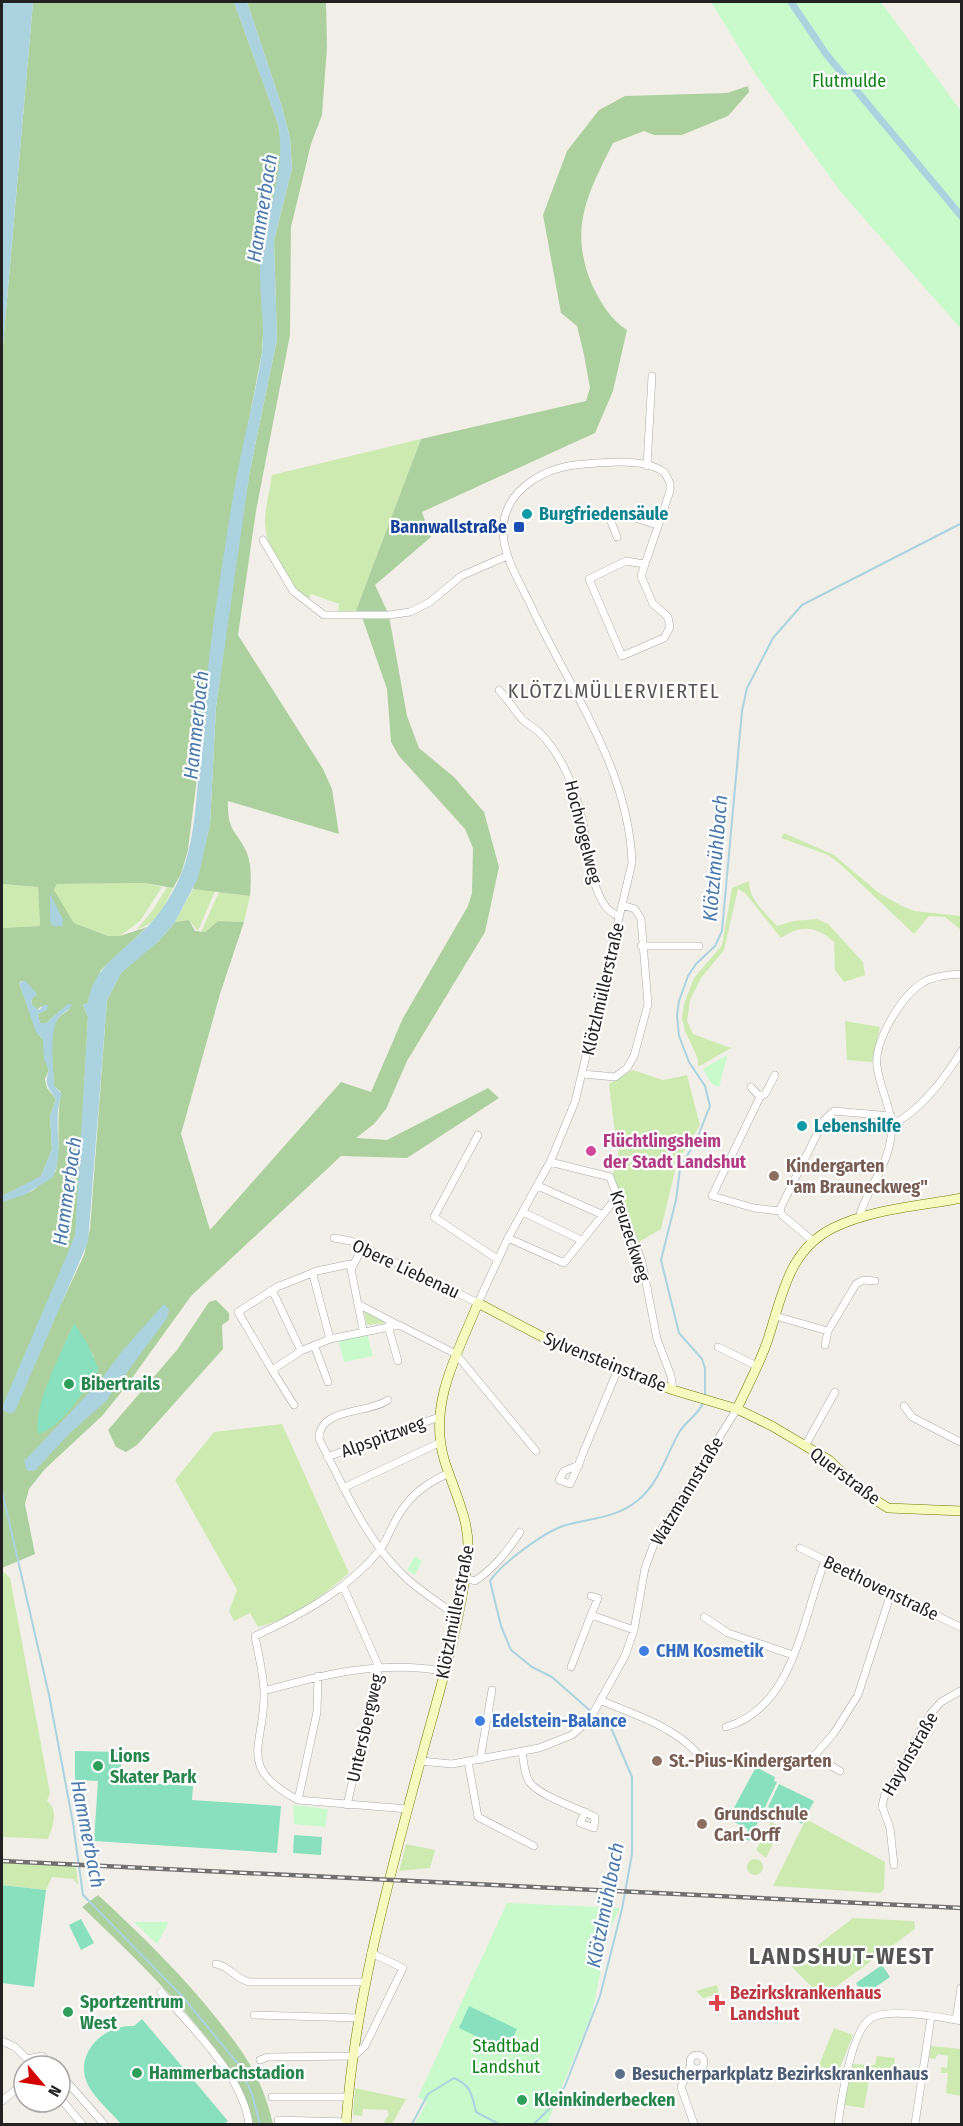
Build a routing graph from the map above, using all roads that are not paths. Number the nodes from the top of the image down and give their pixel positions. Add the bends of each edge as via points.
1 (652, 376) dead end
2 (647, 466) junction
3 (657, 525) junction
4 (618, 537) dead end
5 (263, 540) dead end
6 (507, 556) junction
7 (644, 564) junction
8 (499, 690) dead end
9 (622, 905) junction
10 (620, 916) junction
11 (641, 946) junction
12 (699, 946) dead end
13 (962, 974) edge
14 (962, 1050) edge
15 (583, 1074) junction
16 (776, 1075) dead end
17 (751, 1087) dead end
18 (760, 1096) junction
19 (891, 1116) junction
20 (892, 1125) junction
21 (478, 1135) dead end
22 (550, 1162) junction
23 (538, 1185) junction
24 (617, 1197) junction
25 (962, 1198) edge
26 (780, 1211) junction
27 (523, 1212) junction
28 (601, 1214) junction
29 (859, 1218) junction
30 (334, 1238) dead end
31 (508, 1238) junction
32 (581, 1240) junction
33 (813, 1242) junction
34 (363, 1247) junction
35 (497, 1259) junction
36 (351, 1269) junction
37 (313, 1275) junction
38 (875, 1281) dead end
39 (273, 1292) junction
40 (478, 1303) junction
41 (358, 1304) junction
42 (775, 1316) junction
43 (399, 1324) junction
44 (388, 1326) junction
45 (363, 1330) junction
46 (828, 1331) junction
47 (330, 1339) junction
48 (314, 1345) junction
49 (825, 1345) dead end
50 (717, 1347) dead end
51 (301, 1351) junction
52 (456, 1354) junction
53 (398, 1361) dead end
54 (757, 1366) junction
55 (618, 1369) junction
56 (272, 1370) junction
57 (328, 1382) dead end
58 (673, 1390) junction
59 (835, 1392) dead end
60 (388, 1400) dead end
61 (294, 1405) dead end
62 (904, 1406) dead end
63 (737, 1409) junction
64 (439, 1417) junction
65 (441, 1442) junction
66 (962, 1443) edge
67 (805, 1446) junction
68 (536, 1451) dead end
69 (327, 1457) junction
70 (579, 1465) dead end
71 (449, 1473) junction
72 (343, 1488) junction
73 (962, 1511) edge
74 (520, 1532) dead end
75 (381, 1548) junction
76 (800, 1548) dead end
77 (825, 1561) junction
78 (465, 1578) junction
79 (343, 1586) junction
80 (891, 1593) junction
81 (591, 1596) dead end
82 (456, 1615) junction
83 (591, 1615) junction
84 (704, 1617) dead end
85 (962, 1628) edge
86 (634, 1630) junction
87 (793, 1655) junction
88 (379, 1667) junction
89 (571, 1667) dead end
90 (444, 1671) junction
91 (318, 1676) junction
92 (492, 1690) dead end
93 (962, 1690) edge
94 (264, 1691) junction
95 (602, 1701) junction
96 (726, 1727) dead end
97 (522, 1752) junction
98 (697, 1753) dead end
99 (480, 1760) junction
100 (420, 1761) junction
101 (468, 1761) junction
102 (840, 1771) dead end
103 (298, 1800) junction
104 (347, 1805) junction
105 (408, 1809) junction
106 (585, 1812) dead end
107 (534, 1846) dead end
108 (894, 1865) dead end
109 (371, 1953) junction
110 (216, 1964) dead end
111 (365, 1982) junction
112 (961, 1988) edge
113 (161, 1992) dead end
114 (254, 2015) dead end
115 (931, 2017) junction
116 (359, 2018) junction
117 (959, 2020) edge
118 (2, 2041) edge
119 (22, 2054) edge
120 (354, 2056) junction
121 (260, 2060) dead end
122 (691, 2064) dead end
123 (72, 2088) edge
124 (272, 2097) dead end
125 (349, 2097) junction
126 (72, 2112) edge
127 (278, 2120) dead end
128 (347, 2123) edge
129 (82, 2124) edge
130 (104, 2124) edge
131 (249, 2124) edge
132 (694, 2124) edge
133 (838, 2124) edge
134 (915, 2124) edge

1 - 2 street
2 - 3 street via 668,477 670,491
2 - 6 street via 612,462 575,464 534,479 507,508 503,533
3 - 4 street via 617,512 610,519
3 - 7 street
5 - 6 street via 293,591 324,615 411,612 430,602 452,582
6 - 9 street, Klötzlmüllerstraße via 602,744 623,797 632,864
7 - 7 street via 641,576 652,604 671,622 664,638 622,656 589,579 626,561
8 - 10 street, Hochvogelweg via 550,745 569,775 594,882 604,906
9 - 10 street, Klötzlmüllerstraße
9 - 11 street, Klötzlmüllerstraße via 638,912
10 - 15 street, Klötzlmüllerstraße
11 - 12 street
11 - 15 street, Klötzlmüllerstraße via 648,1004 634,1056 615,1077
13 - 19 street via 922,983 880,1039 878,1072
14 - 20 street via 918,1106
15 - 22 street, Klötzlmüllerstraße via 566,1129
16 - 18 street
17 - 18 street
18 - 26 street via 712,1196 754,1209
19 - 20 street
19 - 26 street via 830,1112
20 - 29 street via 884,1165
21 - 35 street via 434,1217
22 - 23 street, Klötzlmüllerstraße
22 - 24 street, Kreuzeckweg via 610,1177
23 - 27 street, Klötzlmüllerstraße
23 - 28 street
24 - 28 street
24 - 58 street, Kreuzeckweg via 642,1262 657,1339
25 - 29 street, Watzmannstraße
26 - 33 street
27 - 31 street, Klötzlmüllerstraße
27 - 32 street
28 - 32 street
29 - 33 street, Watzmannstraße via 831,1229
30 - 34 street, Obere Liebenau
31 - 32 street via 564,1263
31 - 35 street, Klötzlmüllerstraße
33 - 42 street, Watzmannstraße via 791,1269
34 - 36 street
34 - 40 street, Obere Liebenau
35 - 40 street, Klötzlmüllerstraße
36 - 37 street via 350,1263
36 - 41 street
37 - 39 street via 277,1287
37 - 47 street
38 - 46 street via 856,1284
39 - 51 street
39 - 56 street via 238,1312
40 - 52 street, Klötzlmüllerstraße
40 - 55 street, Sylvensteinstraße via 552,1342
41 - 43 street
41 - 45 street
42 - 46 street
42 - 54 street, Watzmannstraße
43 - 44 street
43 - 52 street
44 - 45 street
44 - 53 street
45 - 47 street
46 - 49 street
47 - 48 street
48 - 51 street
48 - 57 street
50 - 54 street
51 - 56 street
52 - 64 street, Klötzlmüllerstraße
52 - 68 street
54 - 63 street, Watzmannstraße
55 - 58 street, Sylvensteinstraße
55 - 70 street
56 - 61 street
58 - 63 street, Sylvensteinstraße
59 - 67 street
60 - 69 street via 380,1406 328,1420 319,1434
62 - 66 street via 912,1417
63 - 67 street, Querstraße
63 - 86 street, Watzmannstraße via 657,1536 645,1568
64 - 65 street, Klötzlmüllerstraße
64 - 69 street, Alpspitzweg
65 - 71 street, Klötzlmüllerstraße
65 - 72 street
67 - 73 street, Querstraße via 829,1460 868,1496 888,1508
69 - 72 street
71 - 75 street via 417,1490
71 - 78 street, Klötzlmüllerstraße via 469,1537
72 - 75 street
74 - 78 street via 491,1570 475,1581
75 - 79 street
75 - 82 street via 405,1577
76 - 77 street, Beethovenstraße
77 - 80 street, Beethovenstraße
77 - 87 street
78 - 82 street, Klötzlmüllerstraße
79 - 88 street, Untersbergweg
79 - 94 street via 298,1616 255,1636
80 - 85 street, Beethovenstraße
80 - 102 street via 858,1695 814,1756
81 - 83 street via 598,1598
82 - 90 street, Klötzlmüllerstraße
83 - 86 street
83 - 89 street
84 - 87 street via 728,1633
86 - 95 street, Watzmannstraße
87 - 96 street via 787,1673 767,1700 739,1724
88 - 90 street via 412,1665
88 - 91 street
88 - 104 street, Untersbergweg
90 - 100 street, Klötzlmüllerstraße
91 - 94 street
91 - 103 street via 317,1712
92 - 99 street
93 - 108 street, Haydnstraße via 931,1713 885,1794 882,1806 890,1828
94 - 103 street via 257,1756 260,1770
95 - 97 street, Watzmannstraße via 572,1736
95 - 98 street via 645,1719 688,1743
97 - 99 street, Watzmannstraße
97 - 106 street via 532,1785
99 - 101 street, Watzmannstraße
100 - 101 street, Watzmannstraße via 443,1765
100 - 105 street, Klötzlmüllerstraße
101 - 107 street via 478,1817
103 - 104 street
104 - 105 street
105 - 109 street, Klötzlmüllerstraße
109 - 111 street, Klötzlmüllerstraße
109 - 120 street, Klötzlmüllerstraße via 403,1968 365,2046
110 - 111 street via 250,1982
111 - 116 street, Klötzlmüllerstraße
112 - 117 street
113 - 131 street via 228,2074 242,2096
114 - 116 street
115 - 117 street
115 - 133 street via 886,2014 869,2019 849,2063
115 - 134 street
116 - 120 street, Klötzlmüllerstraße
118 - 119 street
120 - 121 street
120 - 125 street, Klötzlmüllerstraße
122 - 132 street via 681,2086
123 - 130 street
124 - 125 street
125 - 128 street, Klötzlmüllerstraße
126 - 129 street
127 - 128 street

